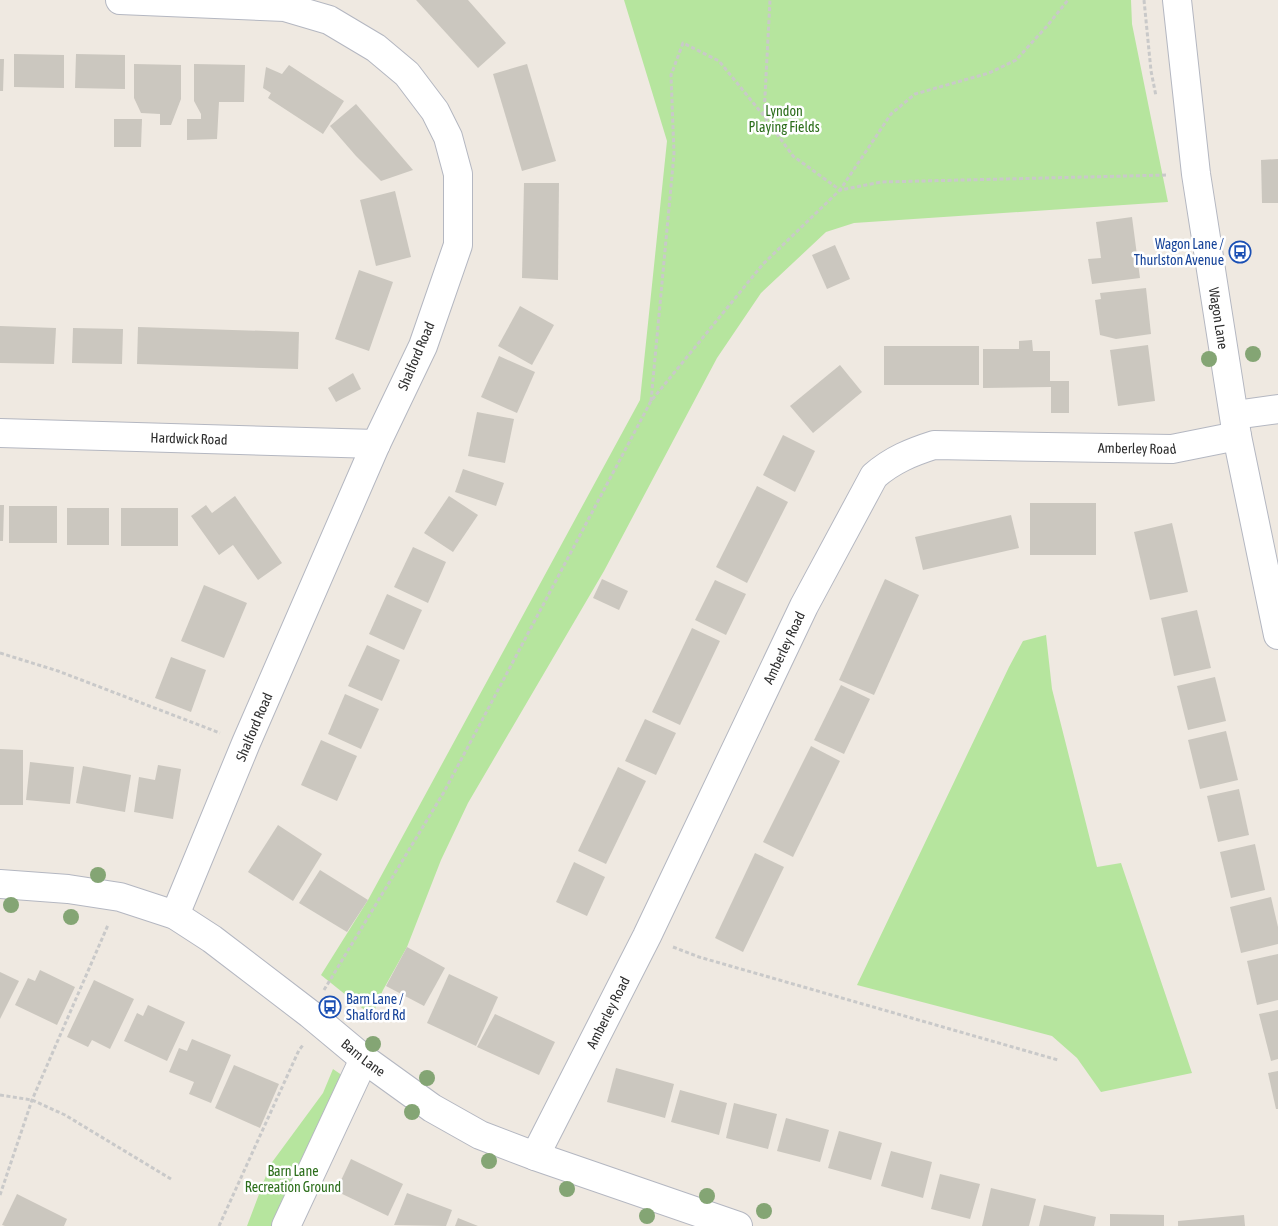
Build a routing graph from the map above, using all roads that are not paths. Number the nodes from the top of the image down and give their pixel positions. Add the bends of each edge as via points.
1 (120, 0) edge
2 (1177, 0) edge
3 (1278, 409) edge
4 (1236, 426) junction
5 (0, 433) edge
6 (376, 444) junction
7 (1278, 635) edge
8 (0, 884) edge
9 (175, 915) junction
10 (364, 1059) junction
11 (535, 1156) junction
12 (286, 1226) edge
13 (738, 1226) edge

1 - 6 street, Shalford Road via 285,8 329,20 392,61 435,111 448,137 458,174 458,245 423,346
2 - 4 street, Wagon Lane via 1196,174
3 - 4 street, Amberley Road
4 - 7 street, Wagon Lane
4 - 11 street, Amberley Road via 1172,449 934,445 915,451 874,476 804,606 647,936
5 - 6 street, Hardwick Road
6 - 9 street, Shalford Road
8 - 9 street, Barn Lane via 120,897
9 - 10 street, Barn Lane via 212,939
10 - 11 street, Barn Lane via 432,1108 480,1135
10 - 12 street
11 - 13 street, Barn Lane

